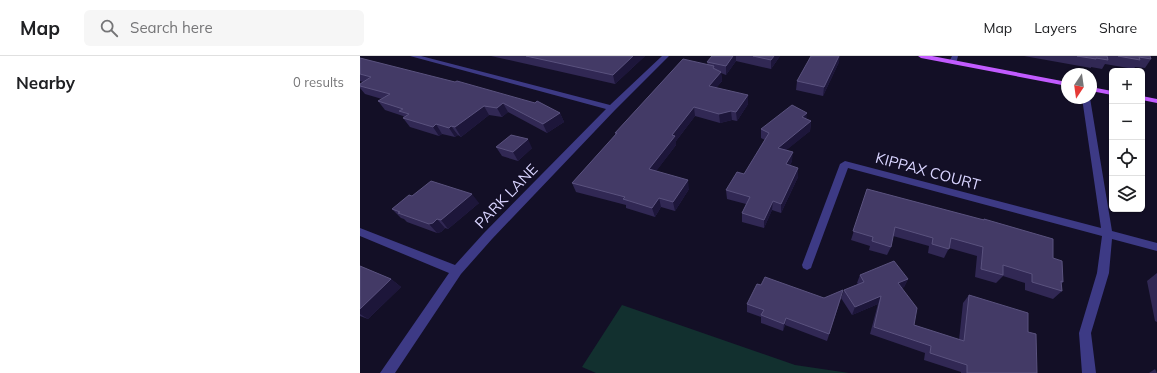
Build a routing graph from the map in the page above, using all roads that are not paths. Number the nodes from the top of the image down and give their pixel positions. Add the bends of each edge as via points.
1 (413, 56) edge
2 (666, 56) edge
3 (921, 56) edge
4 (954, 59) edge
5 (1061, 83) edge
6 (1097, 89) edge
7 (1109, 92) edge
8 (1145, 99) edge
9 (1157, 101) edge
10 (1087, 104) edge
11 (612, 108) junction
12 (360, 232) edge
13 (1107, 235) junction
14 (1157, 247) edge
15 (807, 265) dead end
16 (457, 271) junction
17 (386, 373) edge
18 (1089, 373) edge

1 - 11 street
2 - 11 street, PARK LANE
3 - 4 main road
4 - 5 main road
6 - 7 main road
8 - 9 main road
10 - 13 street
11 - 16 street, PARK LANE
12 - 16 street
13 - 14 street
13 - 15 street, KIPPAX COURT via 845,164
13 - 18 street via 1103,273 1085,333
16 - 17 street, PARK LANE

